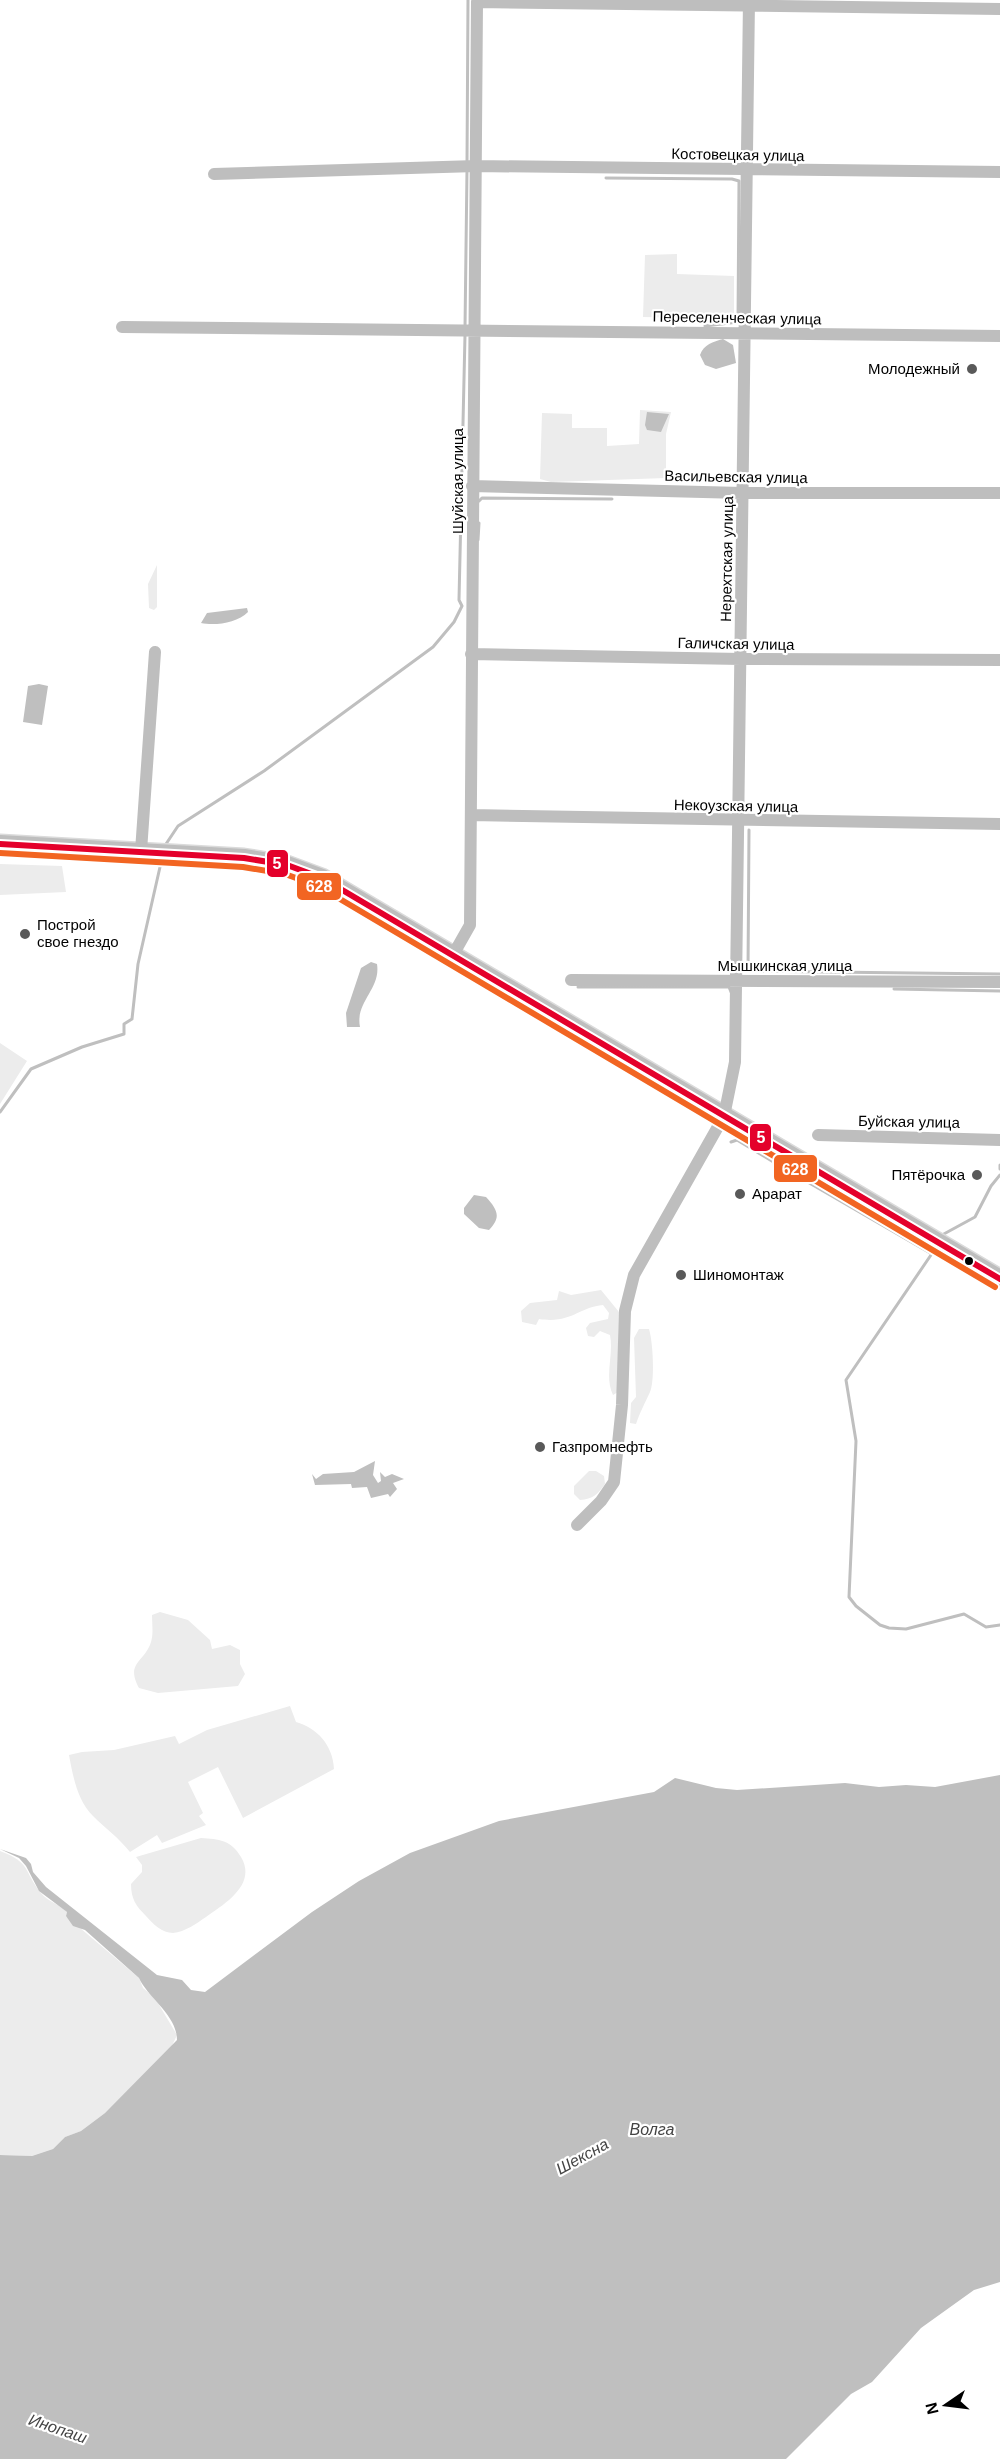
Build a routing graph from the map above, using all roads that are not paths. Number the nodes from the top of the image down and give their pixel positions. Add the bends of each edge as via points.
1 (749, 3) edge
2 (1000, 9) edge
3 (470, 167) junction
4 (747, 171) junction
5 (1000, 172) edge
6 (214, 174) dead end
7 (122, 327) dead end
8 (468, 330) junction
9 (746, 333) junction
10 (1000, 336) edge
11 (472, 486) junction
12 (742, 493) junction
13 (1000, 493) edge
14 (155, 652) dead end
15 (471, 654) junction
16 (741, 659) junction
17 (1000, 660) edge
18 (471, 815) junction
19 (740, 821) junction
20 (1000, 824) edge
21 (0, 843) edge
22 (141, 851) junction
23 (453, 956) junction
24 (571, 980) dead end
25 (737, 980) junction
26 (1000, 982) edge
27 (724, 1116) junction
28 (818, 1135) dead end
29 (1000, 1140) edge
30 (1000, 1279) edge
31 (577, 1525) dead end

1 - 2 street
1 - 3 street, Шуйская улица via 477,2
1 - 4 street, Нерехтская улица
3 - 4 street, Костовецкая улица
3 - 6 street, Костовецкая улица
3 - 8 street, Шуйская улица
4 - 5 street, Костовецкая улица
4 - 9 street, Нерехтская улица
7 - 8 street, Переселенческая улица
8 - 9 street, Переселенческая улица
8 - 11 street, Шуйская улица
9 - 10 street, Переселенческая улица
9 - 12 street, Нерехтская улица
11 - 12 street, Васильевская улица
11 - 15 street, Шуйская улица
12 - 13 street, Васильевская улица
12 - 16 street, Нерехтская улица
14 - 22 street
15 - 16 street, Галичская улица
15 - 18 street, Шуйская улица
16 - 17 street, Галичская улица
16 - 19 street, Нерехтская улица
18 - 19 street, Некоузская улица
18 - 23 street, Шуйская улица via 470,925
19 - 20 street, Некоузская улица
19 - 25 street, Нерехтская улица
21 - 22 main road
22 - 23 main road via 253,859 295,868 350,893
23 - 27 main road
24 - 25 street, Мышкинская улица
25 - 26 street, Мышкинская улица
25 - 27 street, Нерехтская улица via 735,1062
27 - 30 main road
27 - 31 street, Нерехтская улица via 634,1275 626,1311 614,1482
28 - 29 street, Буйская улица

